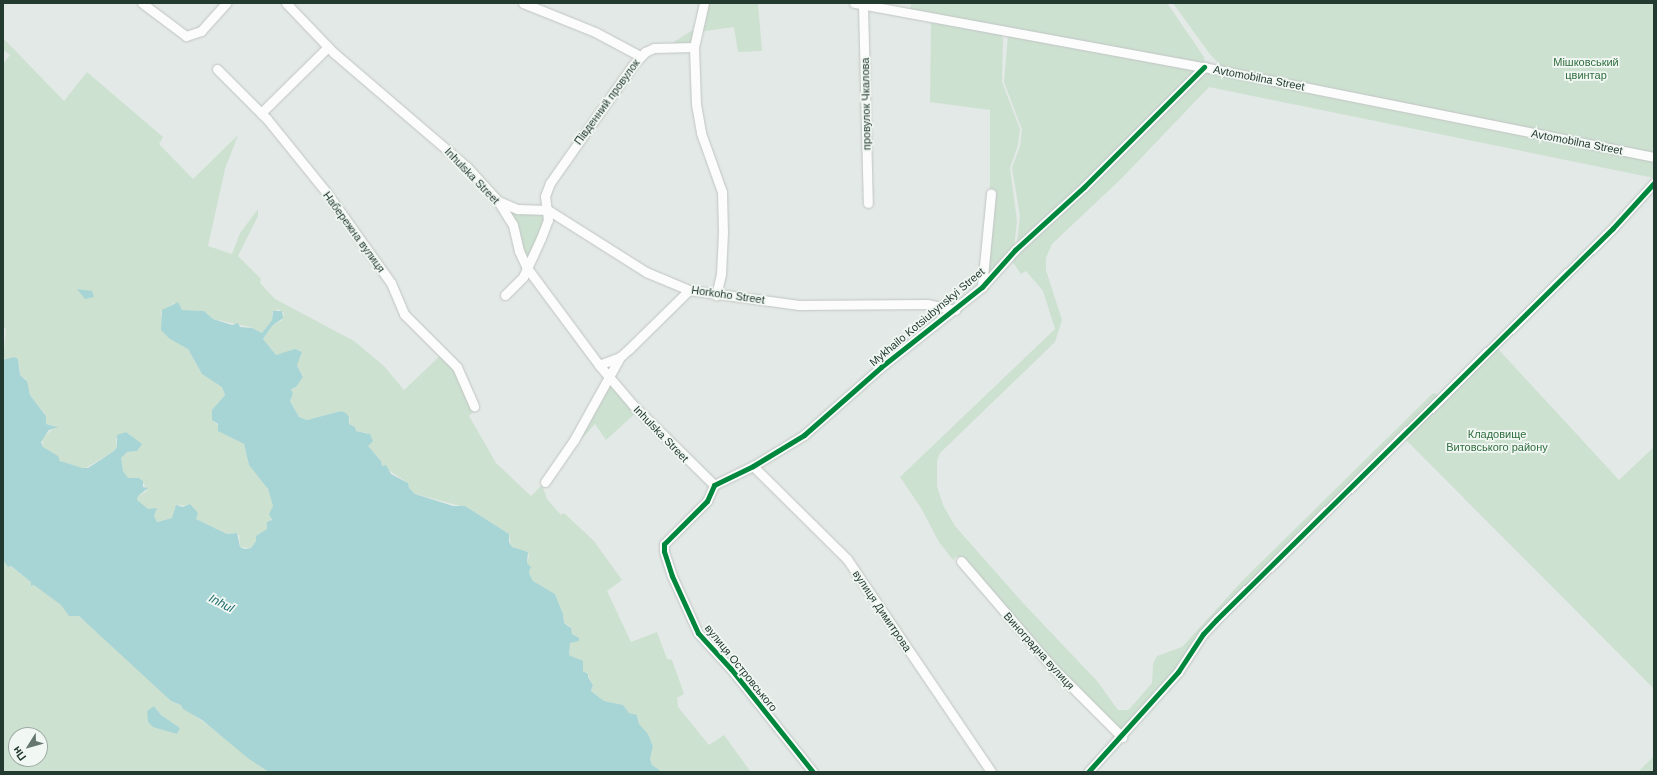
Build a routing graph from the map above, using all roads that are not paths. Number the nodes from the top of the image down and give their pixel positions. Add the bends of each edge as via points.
1 (142, 3) edge
2 (226, 3) edge
3 (286, 3) edge
4 (523, 3) edge
5 (704, 3) edge
6 (859, 4) edge
7 (694, 47) junction
8 (328, 48) junction
9 (640, 56) junction
10 (1204, 67) junction
11 (216, 69) dead end
12 (261, 113) junction
13 (1654, 157) edge
14 (1654, 183) edge
15 (991, 193) dead end
16 (545, 196) junction
17 (498, 201) junction
18 (868, 203) dead end
19 (530, 210) junction
20 (548, 210) junction
21 (527, 268) junction
22 (982, 287) junction
23 (689, 290) junction
24 (505, 295) dead end
25 (716, 295) junction
26 (932, 305) junction
27 (955, 310) junction
28 (939, 322) junction
29 (620, 357) junction
30 (599, 365) junction
31 (610, 378) junction
32 (474, 406) dead end
33 (753, 466) junction
34 (545, 482) dead end
35 (714, 485) junction
36 (961, 561) dead end
37 (1122, 737) junction
38 (813, 772) edge
39 (991, 772) edge
40 (1088, 772) edge

1 - 2 street via 181,34 196,34
3 - 8 street, Inhulska Street
4 - 9 street via 595,32
5 - 7 street
6 - 10 street, Avtomobilna Street
6 - 18 street, провулок Чкалова
7 - 9 street, Південний провулок via 654,48
7 - 25 street via 697,116 723,202 721,274
8 - 12 street
8 - 17 street, Inhulska Street via 466,167
9 - 16 street, Південний провулок via 574,147 550,183
10 - 13 street, Avtomobilna Street
10 - 22 street, Mykhailo Kotsiubynskyi Street via 1089,182 1015,250
11 - 12 street, Набережна вулиця
12 - 32 street, Набережна вулиця via 327,193 391,283 404,314 457,368
14 - 37 street via 1613,228 1216,620 1203,634 1178,672
15 - 22 street
16 - 19 street, Південний провулок via 539,206
16 - 20 street
17 - 19 street via 517,209
17 - 21 street, Inhulska Street via 513,225 519,251
19 - 20 street
20 - 21 street via 548,220
20 - 23 street, Horkoho Street via 646,272
21 - 24 street via 523,277
21 - 30 street, Inhulska Street
22 - 27 street, Mykhailo Kotsiubynskyi Street
23 - 25 street, Horkoho Street
23 - 29 street
25 - 26 street, Horkoho Street via 827,306
26 - 27 street, Horkoho Street
26 - 28 street
27 - 28 street, Mykhailo Kotsiubynskyi Street
28 - 33 street, Mykhailo Kotsiubynskyi Street via 881,367 804,435
29 - 30 street
29 - 31 street
30 - 31 street, Inhulska Street
31 - 34 street via 574,440
31 - 35 street, Inhulska Street via 691,465
33 - 35 street, Mykhailo Kotsiubynskyi Street
33 - 39 street, вулиця Димитрова via 847,559
35 - 38 street, вулиця Островського via 707,501 664,544 672,576 698,633 731,669
36 - 37 street, Виноградна вулиця via 1053,668
37 - 40 street

